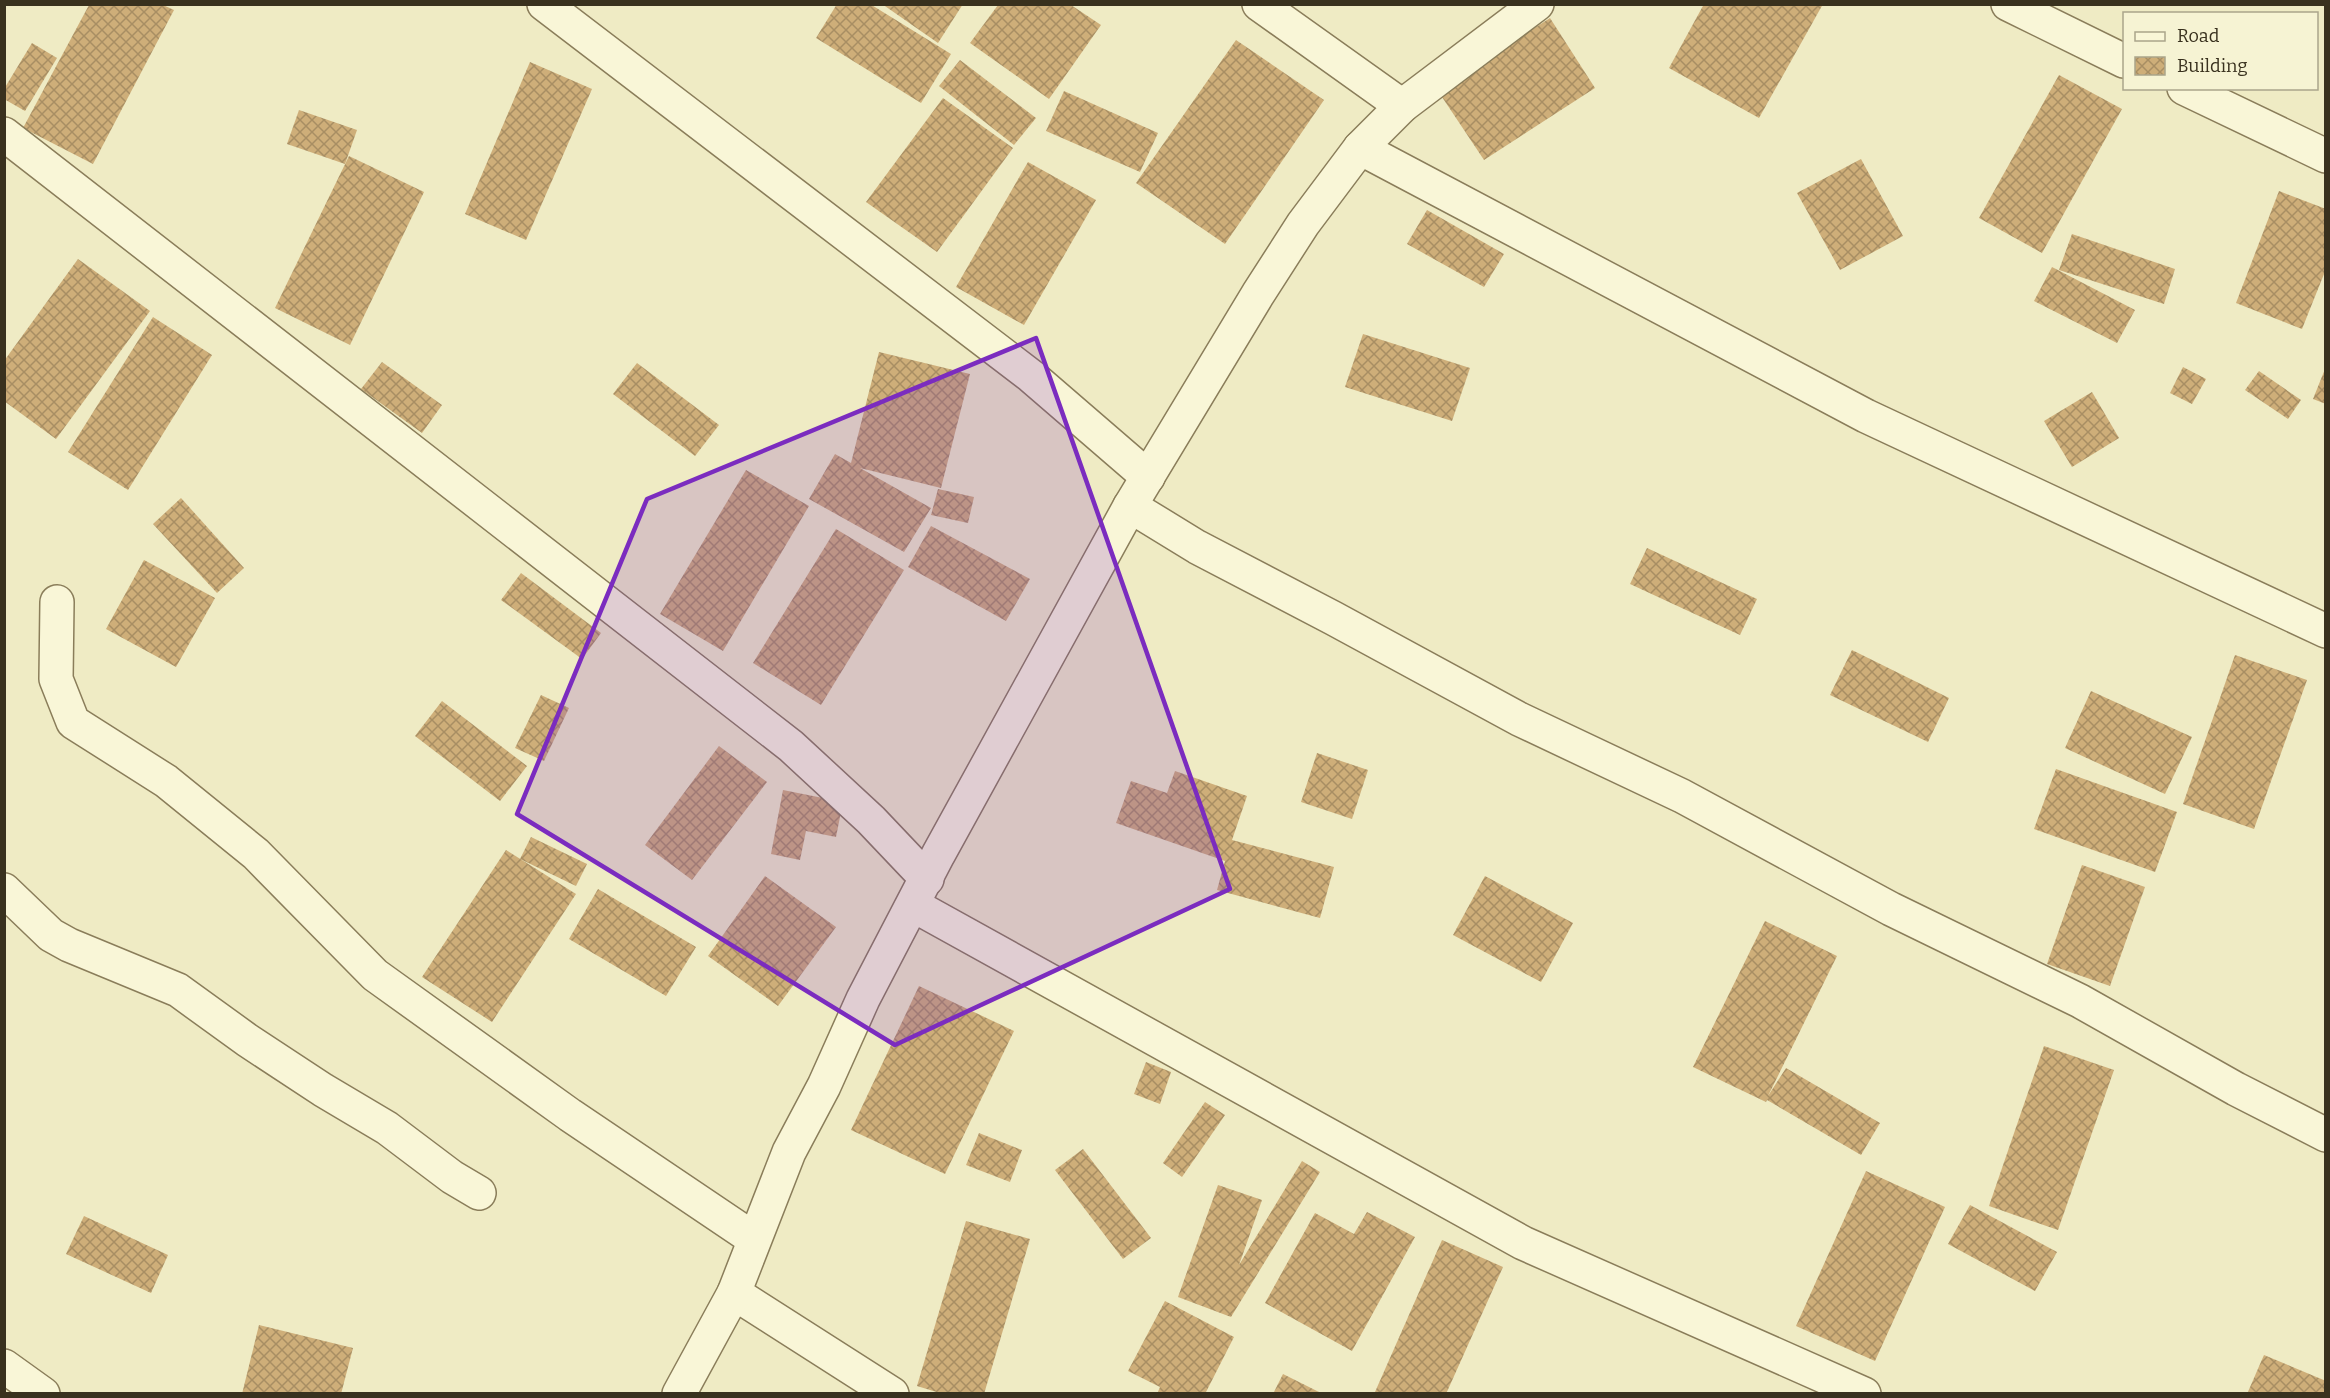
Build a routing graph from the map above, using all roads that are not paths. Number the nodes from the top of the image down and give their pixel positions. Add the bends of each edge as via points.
1 (544, 4) edge
2 (1259, 4) edge
3 (1537, 4) edge
4 (2008, 4) edge
5 (2123, 61) edge
6 (2188, 90) edge
7 (1402, 106) junction
8 (4, 134) edge
9 (1360, 148) junction
10 (2325, 156) edge
11 (1148, 477) junction
12 (1130, 506) junction
13 (57, 602) dead end
14 (2325, 631) edge
15 (4, 890) edge
16 (920, 892) junction
17 (2325, 1135) edge
18 (479, 1193) dead end
19 (754, 1239) junction
20 (734, 1293) junction
21 (4, 1366) edge
22 (43, 1394) edge
23 (679, 1394) edge
24 (892, 1394) edge
25 (1864, 1394) edge

1 - 11 street via 1031,376
2 - 7 street
3 - 7 street
4 - 5 street
6 - 10 street
7 - 9 street
8 - 16 street via 791,747 871,820
9 - 11 street via 1303,224
9 - 14 street via 1866,416
11 - 12 street
12 - 16 street via 1042,661
12 - 17 street via 1197,547 1519,720 1682,796 1891,909 2080,1001
13 - 19 street via 56,679 73,722 166,781 256,854 375,975 570,1115
15 - 18 street via 51,935 178,990
16 - 19 street via 789,1152
16 - 25 street via 1523,1243
19 - 20 street
20 - 23 street
20 - 24 street
21 - 22 street

